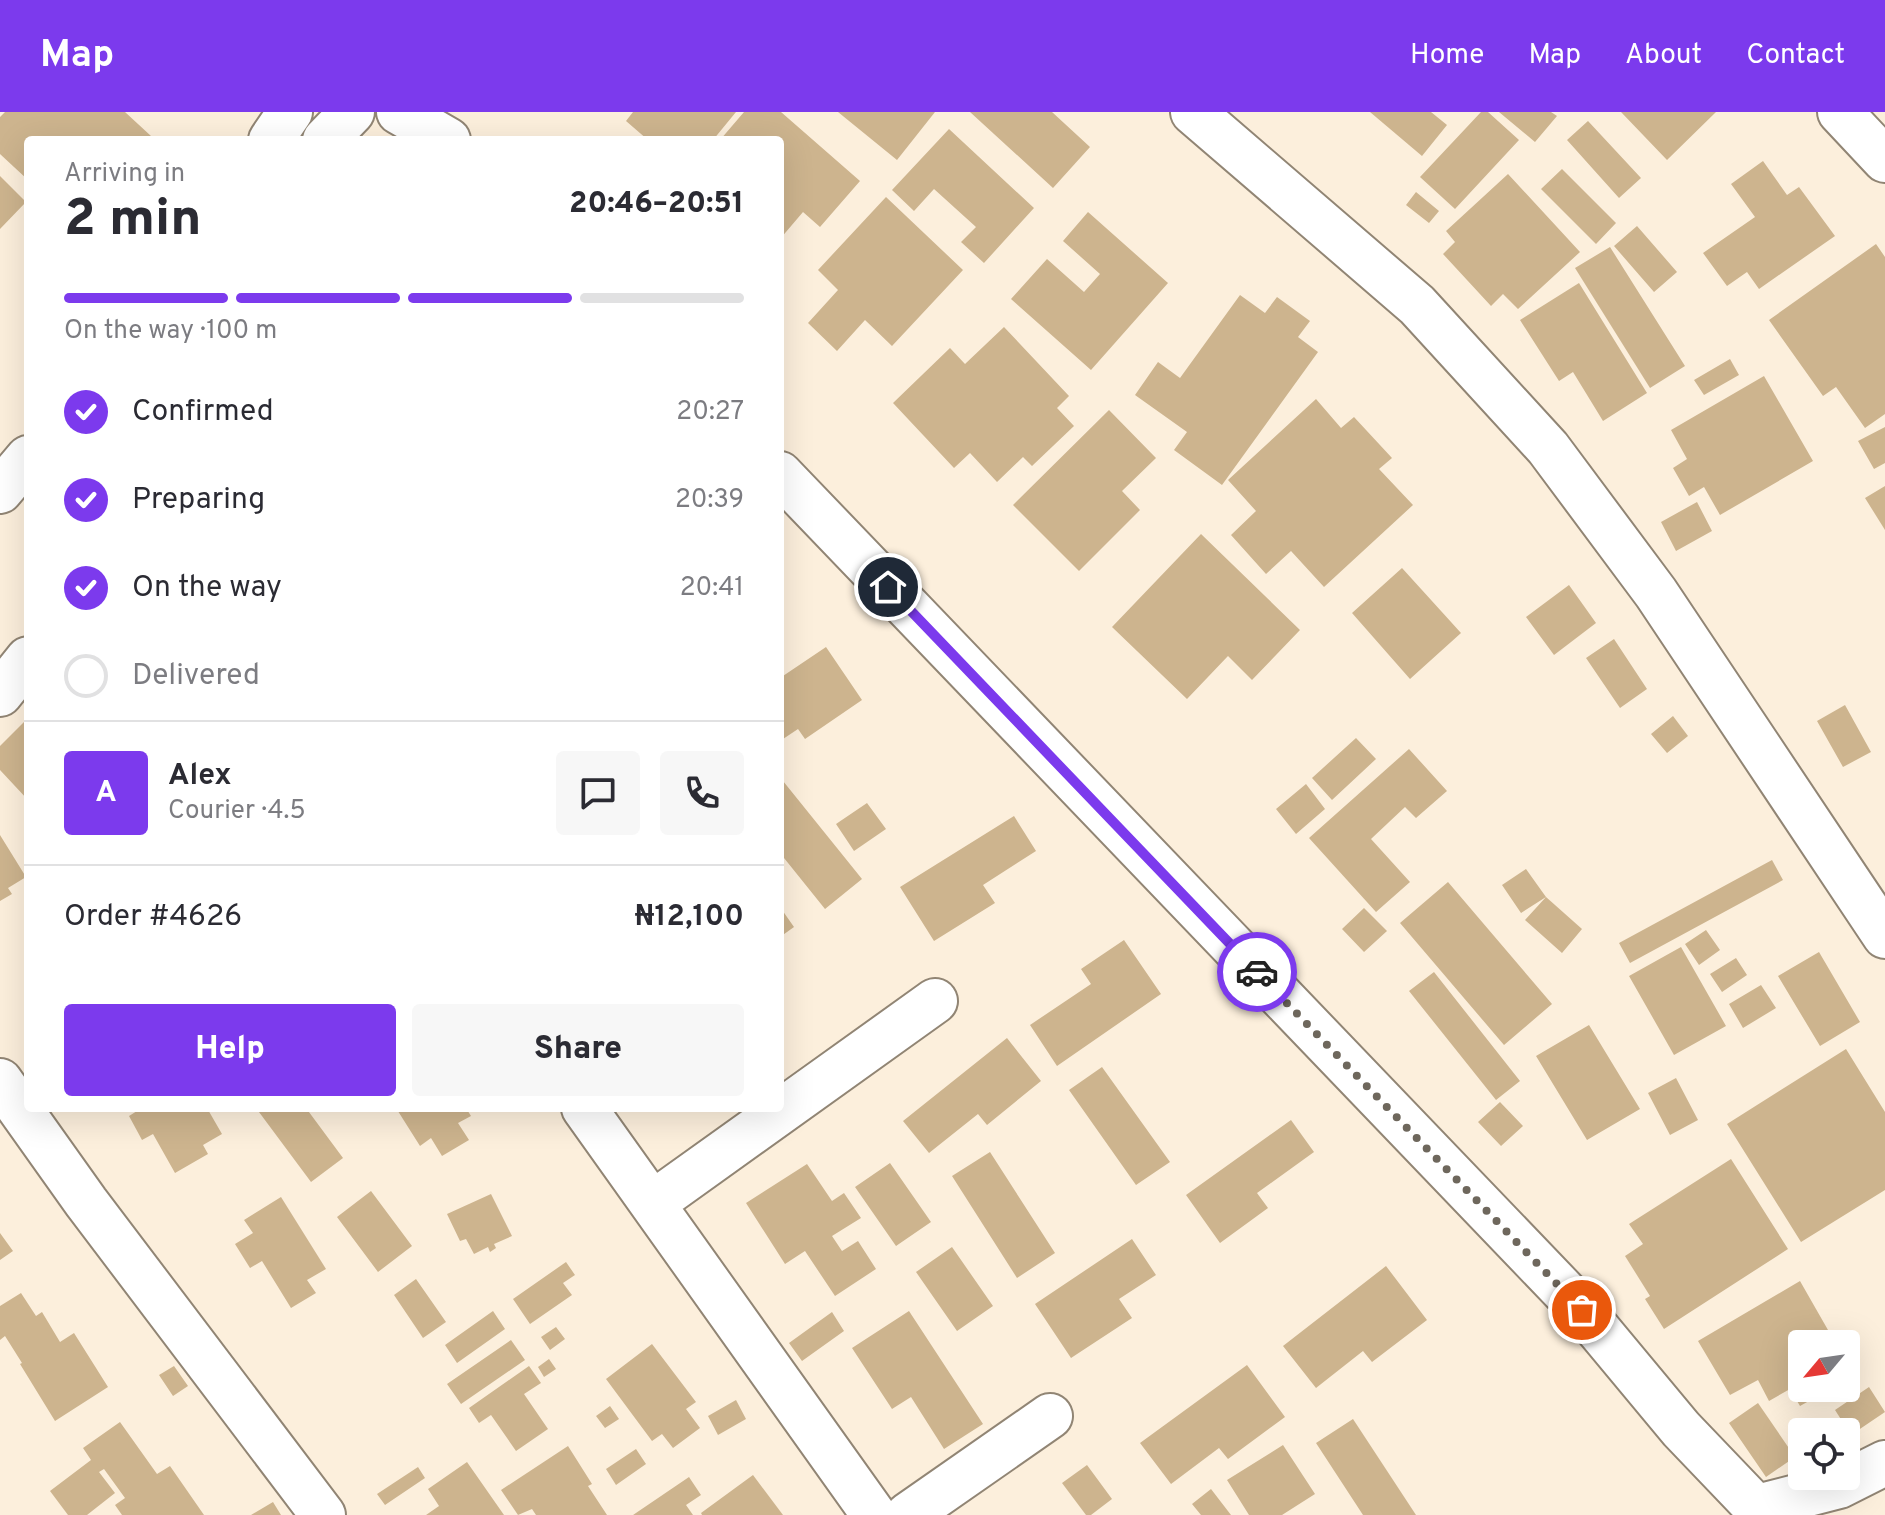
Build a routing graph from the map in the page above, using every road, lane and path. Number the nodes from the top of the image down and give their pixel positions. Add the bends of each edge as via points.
1 (290, 112) edge
2 (352, 112) edge
3 (399, 112) edge
4 (444, 112) edge
5 (1193, 112) edge
6 (1840, 112) edge
7 (274, 136) edge
8 (329, 136) edge
9 (441, 136) edge
10 (460, 136) edge
11 (1885, 160) edge
12 (24, 463) edge
13 (784, 478) edge
14 (0, 491) edge
15 (24, 664) edge
16 (0, 694) edge
17 (1885, 936) edge
18 (935, 1001) dead end
19 (0, 1081) edge
20 (784, 1109) edge
21 (587, 1112) edge
22 (780, 1112) edge
23 (653, 1203) junction
24 (1050, 1416) dead end
25 (1837, 1490) edge
26 (1759, 1509) edge
27 (323, 1515) edge
28 (874, 1515) edge
29 (908, 1515) edge

1 - 7 street
2 - 8 street
3 - 9 street
4 - 10 street
5 - 17 street via 1417,305 1548,448 1656,593
6 - 11 street
12 - 14 street
13 - 26 street via 1582,1310
15 - 16 street
18 - 20 street
19 - 27 street
21 - 23 street
22 - 23 street
23 - 28 street
24 - 29 street
25 - 26 street

